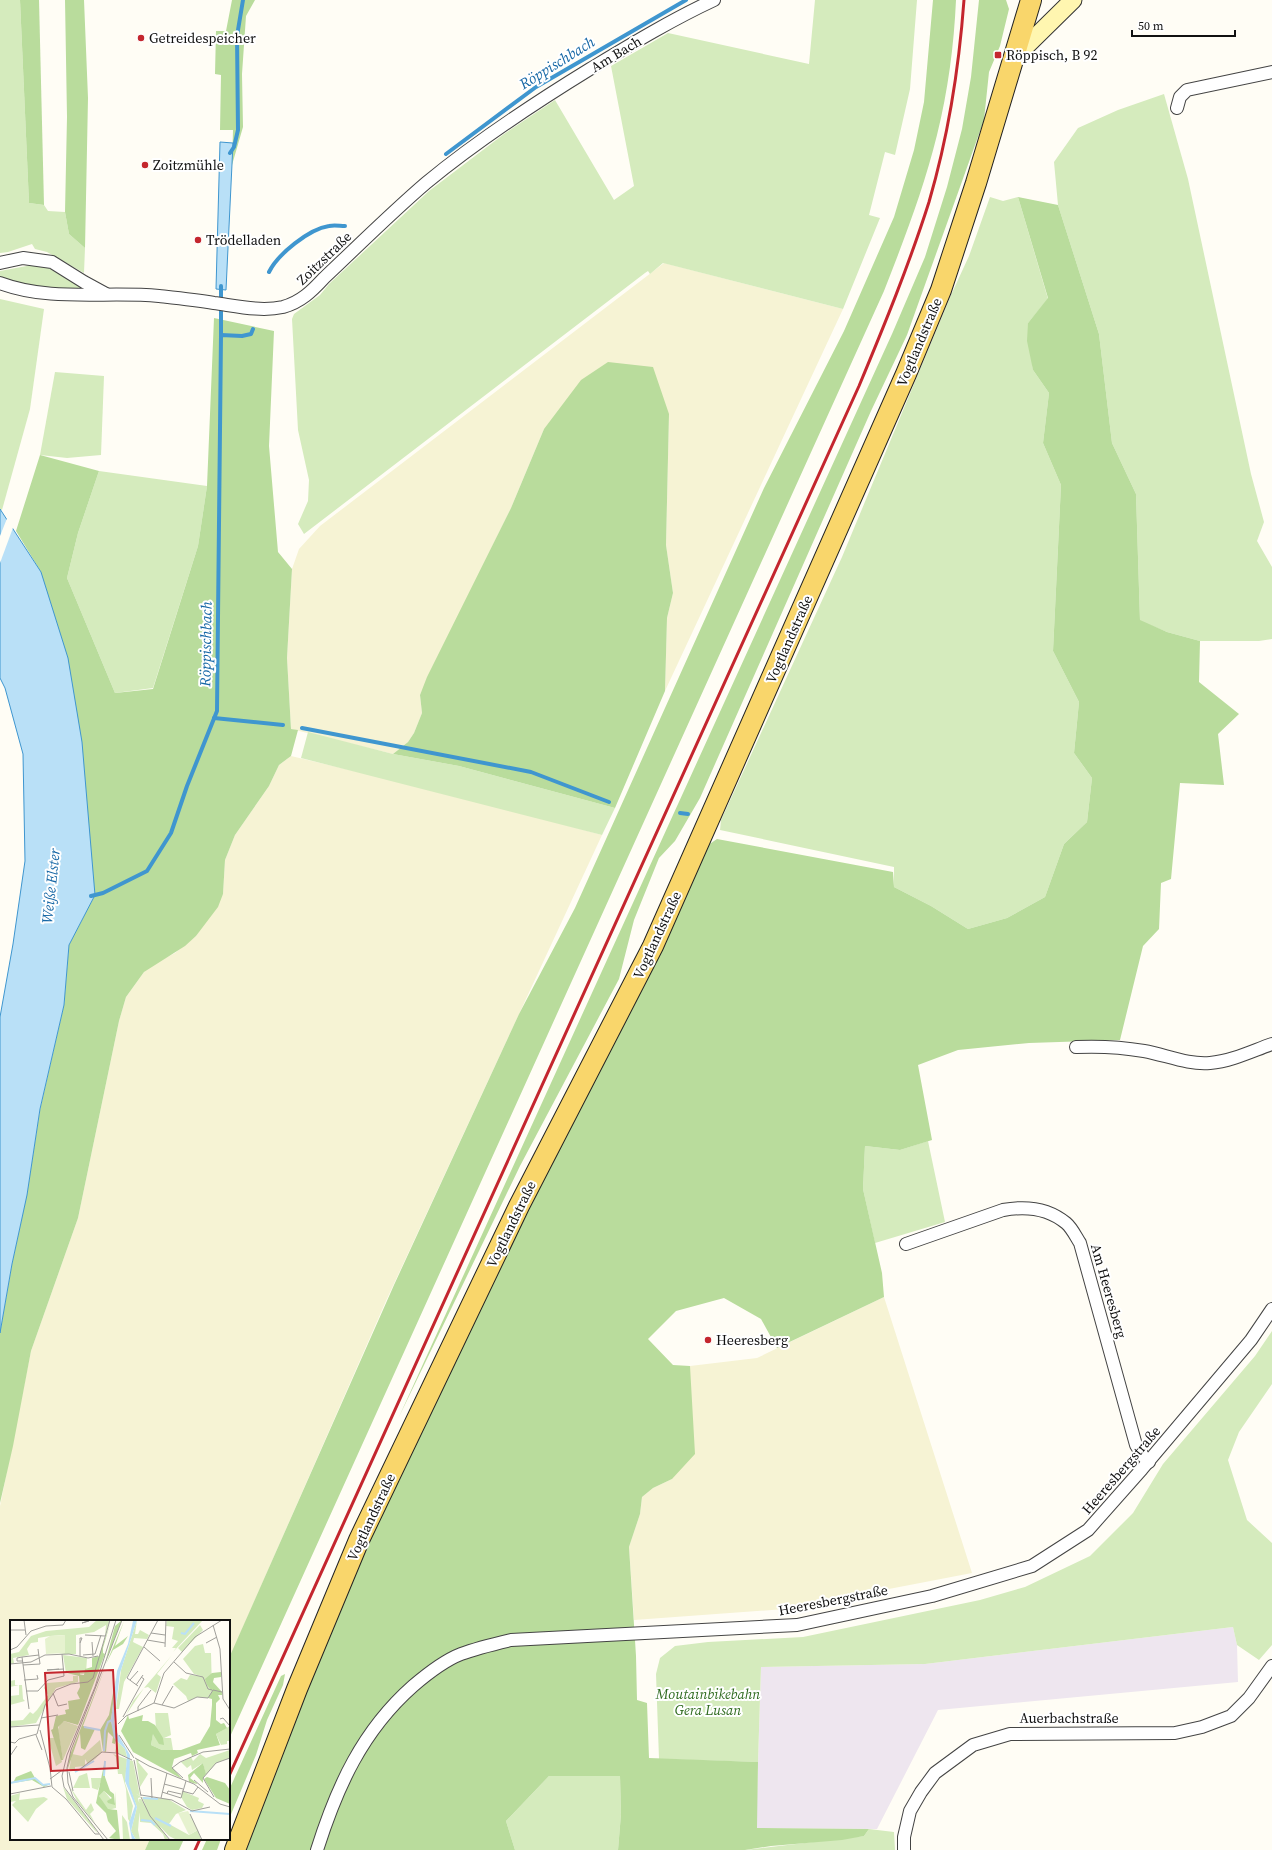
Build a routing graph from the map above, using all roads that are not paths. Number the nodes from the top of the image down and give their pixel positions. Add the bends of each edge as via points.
1 (714, 0) edge
2 (1031, 0) edge
3 (1073, 0) edge
4 (1013, 59) junction
5 (1272, 72) edge
6 (1177, 108) dead end
7 (521, 113) joint
8 (0, 263) edge
9 (0, 283) edge
10 (106, 294) junction
11 (1272, 1044) edge
12 (1076, 1047) dead end
13 (906, 1244) dead end
14 (1272, 1309) edge
15 (1149, 1462) junction
16 (1272, 1666) edge
17 (235, 1850) edge
18 (317, 1850) edge
19 (904, 1850) edge

1 - 7 street, Am Bach via 624,48
2 - 4 main road, Vogtlandstraße
3 - 4 street
4 - 17 main road, Vogtlandstraße via 941,290 906,374 653,946 519,1206 359,1540 297,1689
5 - 6 street via 1187,90 1180,97
7 - 10 street, Zoitzstraße via 426,183 310,294 297,302 266,309 157,296
8 - 10 street, Zoitzstraße via 23,258 52,262
9 - 10 street, Zoitzstraße via 34,293 81,296
11 - 12 street via 1235,1058 1209,1063 1178,1060 1144,1051 1101,1046
13 - 15 street, Am Heeresberg via 1018,1207 1047,1211 1067,1224 1080,1243 1136,1445
14 - 15 street, Heeresbergstraße via 1250,1340
15 - 18 street, Heeresbergstraße via 1088,1530 1032,1566 932,1596 797,1626 511,1640 460,1654 430,1671 380,1720 357,1752 339,1788
16 - 19 street, Auerbachstraße via 1249,1698 1231,1716 1202,1727 1175,1733 1010,1734 973,1745 935,1773 921,1792 910,1811

